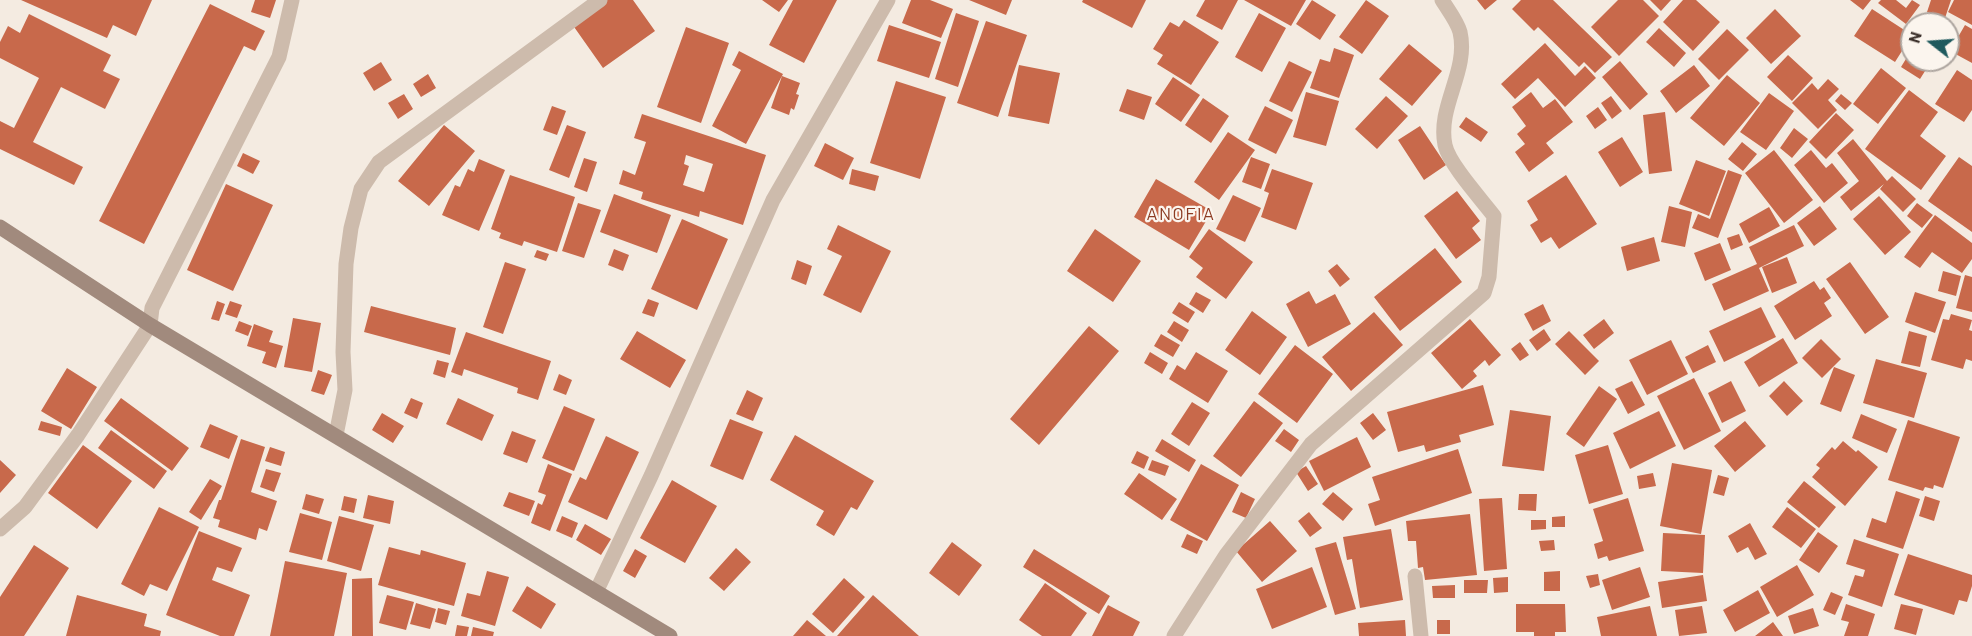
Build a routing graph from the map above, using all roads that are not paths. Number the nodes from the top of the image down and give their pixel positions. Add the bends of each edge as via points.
1 (292, 0) edge
2 (600, 0) edge
3 (888, 0) edge
4 (1442, 0) edge
5 (0, 227) edge
6 (150, 325) junction
7 (336, 435) junction
8 (0, 529) edge
9 (1415, 576) dead end
10 (596, 592) junction
11 (670, 636) edge
12 (1174, 636) edge
13 (1421, 636) edge

1 - 6 street via 279,57 152,309
2 - 7 street via 379,162 361,189 346,264 345,390
3 - 10 street via 773,200
4 - 12 street via 1460,31 1461,55 1445,113 1445,147 1494,216 1484,293 1311,444 1226,555
5 - 6 main road
6 - 7 main road
6 - 8 street via 78,435 25,507
7 - 10 main road
9 - 13 street
10 - 11 main road

